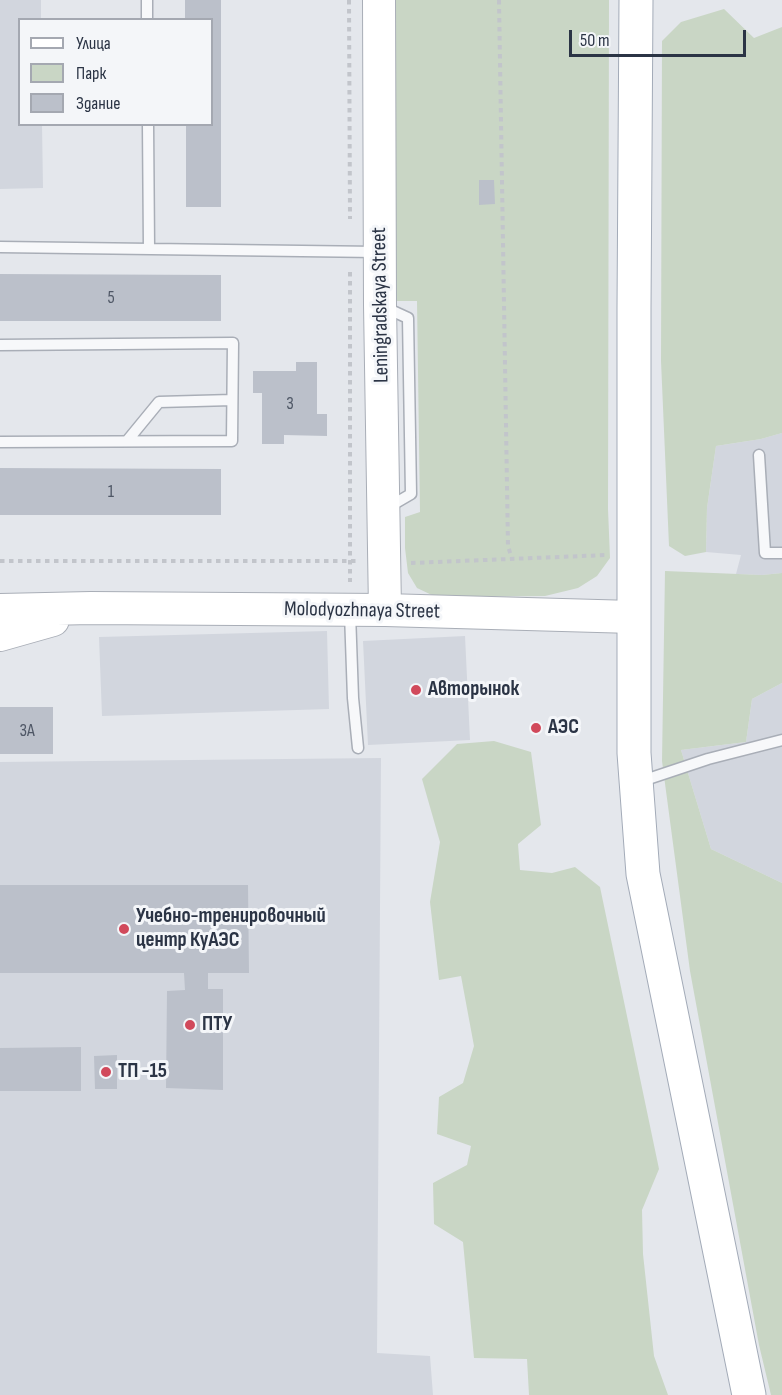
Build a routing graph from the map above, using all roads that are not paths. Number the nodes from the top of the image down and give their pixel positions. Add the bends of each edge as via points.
1 (147, 0) edge
2 (379, 0) edge
3 (636, 0) edge
4 (147, 18) edge
5 (148, 126) edge
6 (0, 247) edge
7 (149, 248) junction
8 (365, 252) junction
9 (0, 345) edge
10 (232, 400) junction
11 (127, 441) junction
12 (0, 442) edge
13 (759, 455) dead end
14 (782, 553) edge
15 (91, 608) junction
16 (0, 609) edge
17 (350, 610) junction
18 (385, 610) junction
19 (633, 617) junction
20 (0, 635) edge
21 (782, 740) edge
22 (358, 748) dead end
23 (636, 783) junction
24 (749, 1395) edge

1 - 4 lane
2 - 8 street, Leningradskaya Street
3 - 19 main road
5 - 7 lane
6 - 7 lane
7 - 8 lane
8 - 18 street, Leningradskaya Street via 380,305
9 - 10 lane via 233,343
10 - 11 lane via 159,402
10 - 11 lane via 232,441
11 - 12 lane
13 - 14 lane via 765,553
15 - 16 street, Molodyozhnaya Street
15 - 17 street, Molodyozhnaya Street
15 - 20 street, Molodyozhnaya Street
17 - 18 street, Molodyozhnaya Street
17 - 22 lane
18 - 19 street, Molodyozhnaya Street
19 - 23 main road
21 - 23 lane
23 - 24 main road via 643,874

